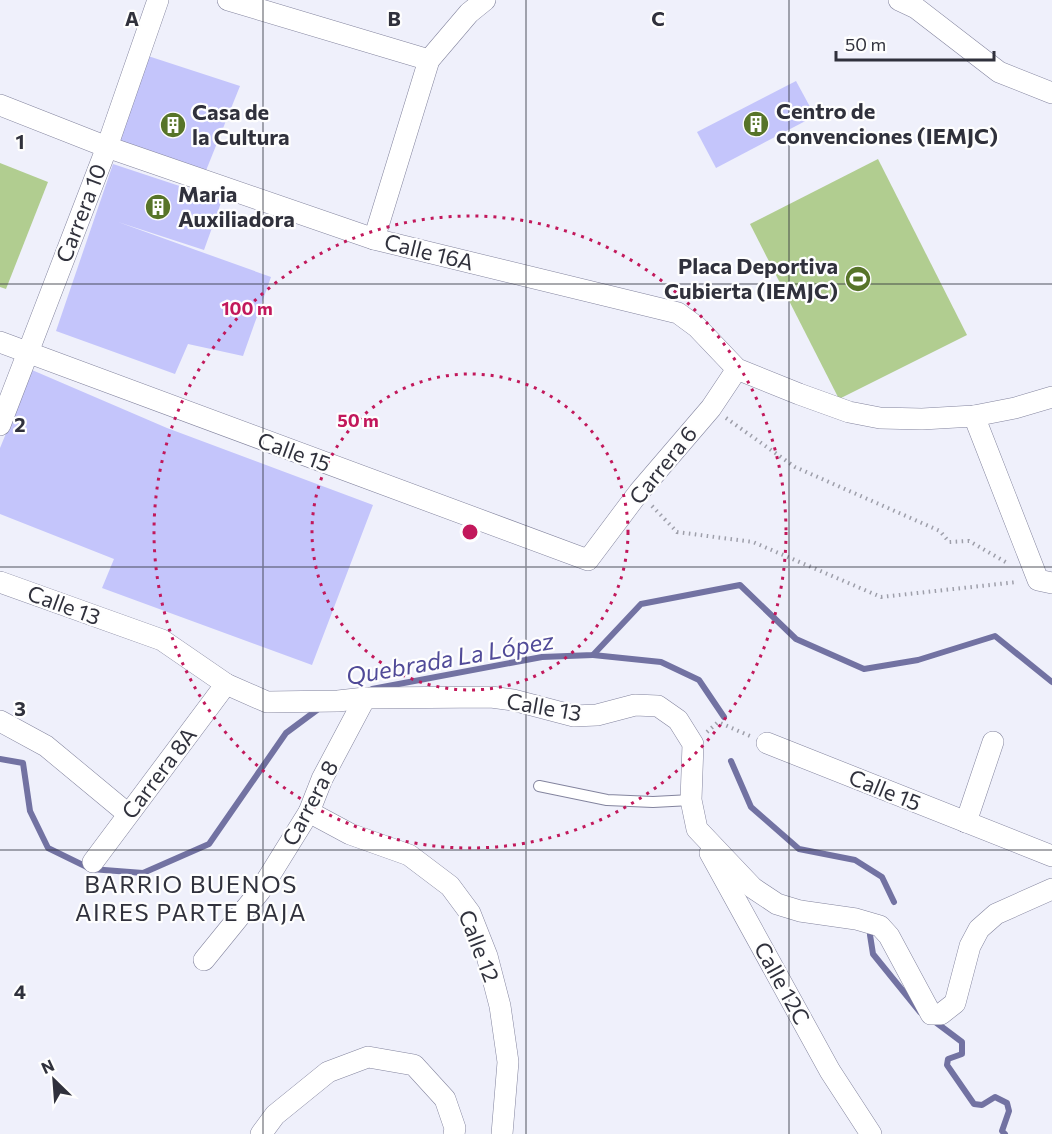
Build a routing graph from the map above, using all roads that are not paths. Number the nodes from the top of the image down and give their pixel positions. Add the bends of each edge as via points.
1 (158, 0) edge
2 (228, 0) edge
3 (485, 0) edge
4 (899, 0) edge
5 (429, 60) junction
6 (1052, 93) edge
7 (0, 105) edge
8 (107, 147) junction
9 (374, 239) junction
10 (0, 342) edge
11 (27, 352) junction
12 (737, 369) junction
13 (1052, 397) edge
14 (974, 416) junction
15 (0, 425) edge
16 (588, 560) joint
17 (0, 582) edge
18 (1045, 582) edge
19 (226, 684) junction
20 (365, 698) junction
21 (0, 721) edge
22 (993, 742) dead end
23 (767, 743) road end
24 (539, 786) dead end
25 (691, 800) junction
26 (309, 812) junction
27 (128, 814) junction
28 (966, 822) junction
29 (697, 829) junction
30 (1052, 856) edge
31 (93, 862) dead end
32 (1052, 889) edge
33 (204, 960) dead end
34 (261, 1134) edge
35 (454, 1134) edge
36 (502, 1134) edge
37 (871, 1134) edge

1 - 8 street, Carrera 10
2 - 5 street
3 - 5 street
4 - 6 street via 916,8 999,72
5 - 9 street
7 - 8 street, Calle 16A
8 - 9 street, Calle 16A
8 - 11 street, Carrera 10
9 - 12 street, Calle 16A via 678,313
10 - 11 street, Calle 15
11 - 15 street, Carrera 10
11 - 16 street, Calle 15
12 - 14 street via 860,414 922,419
12 - 16 street, Carrera 6 via 711,408 639,492
13 - 14 street
14 - 18 street
17 - 19 street, Calle 13 via 162,640
19 - 20 street, Calle 13 via 267,702
19 - 27 street, Carrera 8A
20 - 25 street, Calle 13 via 491,698 574,716 597,715 635,705 658,706 678,720 693,744
20 - 26 street, Carrera 8
21 - 27 street via 46,746
22 - 28 street
23 - 28 street, Calle 15
24 - 25 lane via 608,800
25 - 29 street, Calle 13
26 - 33 street, Carrera 8 via 260,891
26 - 36 street, Calle 12 via 350,834 409,855 450,886 470,913 488,956 500,1006 508,1062
27 - 31 street, Carrera 8A
28 - 30 street, Calle 15
29 - 32 street via 753,888 777,904 880,926 931,1014 941,1014 955,1003 970,946 979,929 996,914
29 - 37 street, Calle 12C via 830,1071
34 - 35 street via 275,1115 328,1072 368,1057 414,1065 445,1099

